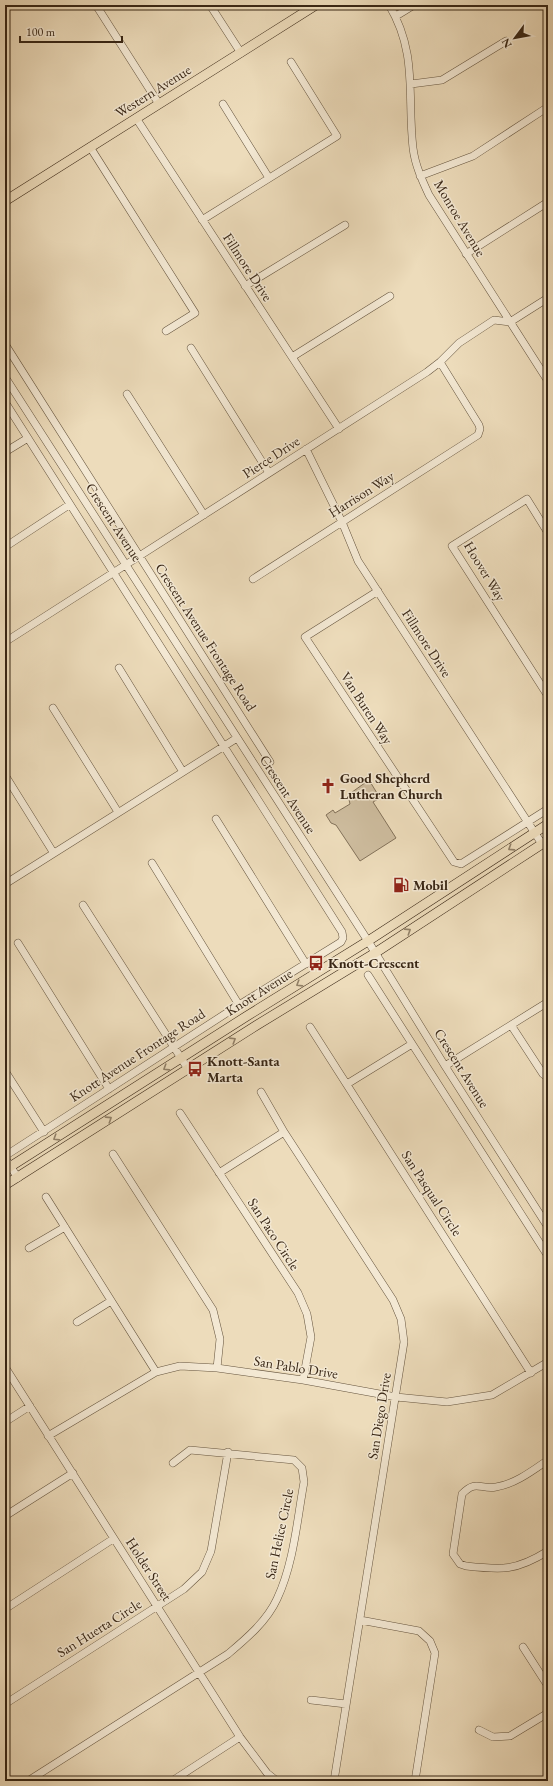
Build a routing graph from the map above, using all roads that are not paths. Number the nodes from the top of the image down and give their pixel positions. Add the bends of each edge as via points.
1 (96, 5) edge
2 (210, 5) edge
3 (388, 5) edge
4 (414, 5) edge
5 (312, 6) edge
6 (396, 16) junction
7 (506, 41) dead end
8 (241, 53) junction
9 (291, 62) dead end
10 (411, 84) junction
11 (159, 104) junction
12 (223, 104) dead end
13 (548, 107) edge
14 (136, 118) junction
15 (90, 147) junction
16 (420, 176) junction
17 (269, 178) junction
18 (5, 202) edge
19 (548, 202) edge
20 (202, 220) junction
21 (345, 225) dead end
22 (466, 254) junction
23 (245, 286) junction
24 (390, 296) dead end
25 (548, 298) edge
26 (510, 322) junction
27 (166, 331) dead end
28 (5, 344) edge
29 (192, 348) dead end
30 (292, 358) junction
31 (440, 362) junction
32 (5, 377) edge
33 (548, 381) edge
34 (127, 394) dead end
35 (5, 402) edge
36 (339, 429) junction
37 (28, 438) junction
38 (306, 449) junction
39 (5, 452) edge
40 (269, 473) junction
41 (69, 505) junction
42 (204, 515) junction
43 (342, 522) junction
44 (548, 532) edge
45 (5, 547) edge
46 (138, 556) junction
47 (126, 564) junction
48 (113, 573) junction
49 (253, 579) dead end
50 (378, 591) junction
51 (5, 642) edge
52 (119, 668) dead end
53 (548, 696) edge
54 (53, 708) dead end
55 (236, 738) junction
56 (224, 747) junction
57 (270, 762) dead end
58 (184, 772) junction
59 (5, 775) edge
60 (548, 809) edge
61 (118, 812) junction
62 (216, 818) dead end
63 (528, 823) junction
64 (548, 824) edge
65 (534, 833) junction
66 (545, 842) edge
67 (53, 852) junction
68 (152, 863) dead end
69 (468, 876) junction
70 (5, 884) edge
71 (475, 887) junction
72 (83, 905) dead end
73 (344, 938) joint
74 (368, 941) junction
75 (18, 943) dead end
76 (375, 953) junction
77 (306, 964) junction
78 (368, 975) dead end
79 (548, 1002) edge
80 (239, 1005) junction
81 (511, 1025) junction
82 (310, 1027) dead end
83 (412, 1044) junction
84 (174, 1047) junction
85 (182, 1058) junction
86 (445, 1066) junction
87 (188, 1068) junction
88 (5, 1071) edge
89 (548, 1078) edge
90 (347, 1084) junction
91 (109, 1089) junction
92 (260, 1092) dead end
93 (180, 1113) dead end
94 (44, 1132) junction
95 (284, 1132) junction
96 (113, 1154) dead end
97 (5, 1157) edge
98 (8, 1168) edge
99 (219, 1173) junction
100 (18, 1178) junction
101 (5, 1185) edge
102 (46, 1197) dead end
103 (65, 1227) junction
104 (548, 1227) edge
105 (29, 1248) dead end
106 (548, 1256) edge
107 (111, 1301) junction
108 (77, 1322) dead end
109 (548, 1362) edge
110 (5, 1367) edge
111 (217, 1368) junction
112 (156, 1372) junction
113 (531, 1373) junction
114 (303, 1380) junction
115 (396, 1398) junction
116 (30, 1406) junction
117 (5, 1422) edge
118 (48, 1436) junction
119 (228, 1452) junction
120 (548, 1460) edge
121 (172, 1463) dead end
122 (73, 1473) junction
123 (5, 1516) edge
124 (113, 1539) junction
125 (548, 1552) edge
126 (157, 1607) junction
127 (5, 1609) edge
128 (360, 1620) junction
129 (523, 1647) dead end
130 (200, 1672) junction
131 (548, 1686) edge
132 (311, 1700) dead end
133 (5, 1704) edge
134 (346, 1704) junction
135 (548, 1713) edge
136 (479, 1730) dead end
137 (240, 1737) junction
138 (28, 1781) edge
139 (172, 1781) edge
140 (277, 1781) edge
141 (334, 1781) edge
142 (415, 1781) edge

1 - 11 street
2 - 8 street
3 - 6 street, Monroe Avenue
4 - 6 street
5 - 8 main road, Western Avenue
6 - 10 street, Monroe Avenue via 407,45
7 - 10 street via 442,80
8 - 11 main road, Western Avenue
9 - 17 street via 337,136
10 - 16 street, Monroe Avenue via 413,149
11 - 14 main road, Western Avenue
12 - 17 street
13 - 16 street via 473,156
14 - 15 main road, Western Avenue
14 - 20 street, Fillmore Drive
15 - 18 main road, Western Avenue
15 - 27 street via 195,313
16 - 22 street, Monroe Avenue via 428,195
17 - 20 street
19 - 22 street
20 - 23 street, Fillmore Drive
21 - 23 street
22 - 26 street, Monroe Avenue
23 - 30 street, Fillmore Drive
24 - 30 street
25 - 26 street
26 - 31 street, Pierce Drive via 494,320 459,343
26 - 33 street, Monroe Avenue
28 - 46 street, Crescent Avenue Frontage Road
29 - 40 street
30 - 36 street, Fillmore Drive
31 - 36 street, Pierce Drive
31 - 43 street, Harrison Way via 482,429 475,438
32 - 47 street, Crescent Avenue
34 - 42 street
35 - 37 street, Crescent Avenue
36 - 38 street, Pierce Drive
37 - 39 street
37 - 41 street, Crescent Avenue
38 - 40 street, Pierce Drive
38 - 43 street, Fillmore Drive
40 - 42 street, Pierce Drive
41 - 45 street
41 - 48 street, Crescent Avenue
42 - 46 street, Pierce Drive
43 - 49 street, Harrison Way
43 - 50 street, Fillmore Drive via 358,561
44 - 53 street, Hoover Way via 527,499 452,546
46 - 47 street, Pierce Drive
46 - 57 street, Crescent Avenue Frontage Road
47 - 48 street, Pierce Drive
47 - 55 street, Crescent Avenue
48 - 51 street, Pierce Drive
48 - 56 street, Crescent Avenue
50 - 63 street, Fillmore Drive
50 - 63 street, Van Buren Way via 305,637 457,864 461,864
52 - 58 street
54 - 61 street
55 - 56 street
55 - 74 street, Crescent Avenue
56 - 58 street
56 - 73 street, Crescent Avenue
58 - 61 street
59 - 67 street
60 - 63 street
61 - 67 street
62 - 77 street
63 - 65 street, Fillmore Drive
64 - 65 main road, Knott Avenue
65 - 66 street, Fillmore Drive
65 -> 69 main road, Knott Avenue
66 - 71 main road, Knott Avenue
67 - 70 street
68 - 80 street
69 - 71 main road
69 - 74 main road, Knott Avenue
76 -> 71 main road, Knott Avenue
72 - 84 street
73 - 77 street, Knott Avenue Frontage Road
74 - 76 street, Crescent Avenue
74 -> 85 main road, Knott Avenue
75 - 91 street
76 - 86 street, Crescent Avenue
87 -> 76 main road, Knott Avenue
77 - 80 street, Knott Avenue Frontage Road
78 - 83 street
79 - 81 street
80 - 84 street, Knott Avenue Frontage Road
81 - 86 street
81 - 89 street
82 - 90 street, San Pasqual Circle
83 - 90 street
83 - 106 street
84 - 85 street
84 - 91 street, Knott Avenue Frontage Road
85 - 87 street
85 -> 98 main road, Knott Avenue
86 - 104 street, Crescent Avenue
100 -> 87 main road, Knott Avenue
88 - 94 street
90 - 113 street, San Pasqual Circle
91 - 94 street, Knott Avenue Frontage Road
92 - 95 street, San Diego Drive
93 - 99 street, San Paco Circle
94 - 97 street, Knott Avenue Frontage Road
95 - 99 street
95 - 115 street, San Diego Drive via 393,1300 402,1319 404,1342
96 - 111 street via 213,1310 220,1339
97 - 98 street
98 - 100 street
99 - 114 street, San Paco Circle via 298,1293 307,1314 311,1337
100 - 101 main road, Knott Avenue
102 - 103 street
103 - 105 street
103 - 107 street
107 - 108 street
107 - 112 street
109 - 113 street, San Pablo Drive
110 - 116 street, Holder Street
111 - 112 street, San Pablo Drive via 180,1366
111 - 114 street, San Pablo Drive
112 - 118 street, San Pablo Drive
113 - 115 street, San Pablo Drive via 492,1395 447,1402
114 - 115 street, San Pablo Drive
115 - 128 street, San Diego Drive
116 - 117 street
116 - 118 street, Holder Street
118 - 122 street, Holder Street
119 - 121 street, San Helice Circle via 190,1450
119 - 126 street, San Huerta Circle via 210,1551 202,1572 184,1589
119 - 130 street, San Helice Circle via 294,1460 302,1468 304,1482 287,1572 277,1600 253,1633 228,1654
120 - 125 street via 511,1483 494,1488 473,1485 468,1488 462,1494 453,1554 460,1564 466,1566 503,1569 525,1564
122 - 123 street
122 - 124 street, Holder Street
124 - 126 street, Holder Street
124 - 127 street
126 - 130 street, Holder Street
126 - 133 street, San Huerta Circle
128 - 134 street, San Diego Drive
128 - 142 street via 419,1631 430,1641 435,1653
129 - 131 street
130 - 137 street, Holder Street
130 - 138 street, San Helice Circle
132 - 134 street
134 - 141 street, San Diego Drive
135 - 136 street via 510,1736 493,1737
137 - 139 street
137 - 140 street, Holder Street via 267,1773

